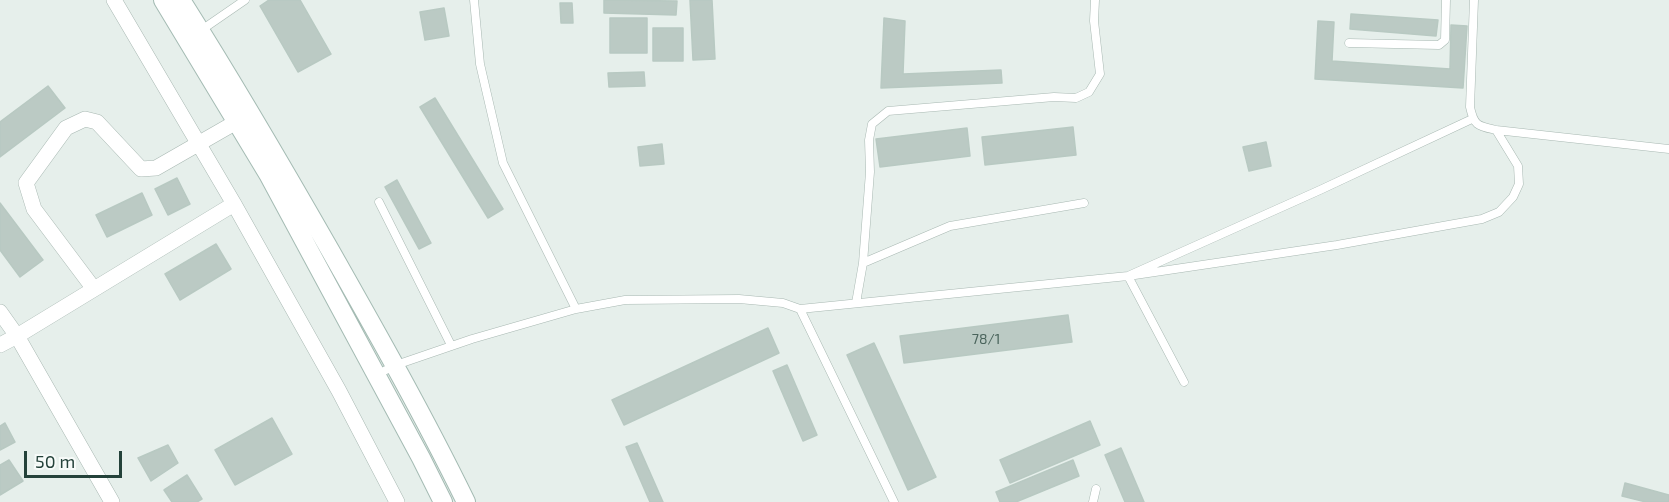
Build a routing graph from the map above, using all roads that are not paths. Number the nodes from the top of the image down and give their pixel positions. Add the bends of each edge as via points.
1 (114, 0) edge
2 (163, 0) edge
3 (181, 0) edge
4 (245, 0) edge
5 (474, 0) edge
6 (1095, 0) edge
7 (1446, 0) edge
8 (1474, 0) edge
9 (200, 31) junction
10 (1349, 43) dead end
11 (244, 118) junction
12 (1472, 119) junction
13 (1496, 130) junction
14 (198, 145) junction
15 (1669, 149) edge
16 (379, 202) dead end
17 (234, 204) junction
18 (1084, 204) dead end
19 (863, 263) junction
20 (1128, 276) junction
21 (94, 289) junction
22 (856, 303) junction
23 (576, 309) junction
24 (800, 309) junction
25 (0, 312) edge
26 (17, 336) junction
27 (0, 345) edge
28 (451, 345) junction
29 (396, 365) junction
30 (376, 375) junction
31 (1184, 382) dead end
32 (1096, 489) dead end
33 (112, 502) edge
34 (397, 502) edge
35 (443, 502) edge
36 (466, 502) edge
37 (894, 502) edge
38 (1093, 502) edge

1 - 14 street
2 - 11 main road
3 - 9 main road
4 - 9 lane
5 - 23 lane via 480,64 503,163
6 - 19 lane via 1100,74 1089,92 1076,98 888,111 872,124
7 - 10 lane via 1445,39 1439,45
8 - 12 lane
9 - 11 main road
11 - 14 street
11 - 29 main road
11 - 30 main road via 268,174
12 - 13 lane via 1478,126
12 - 20 lane
13 - 15 lane
13 - 20 lane via 1518,166 1518,184 1513,197 1499,212 1482,219
14 - 17 street
14 - 21 street via 156,168 141,169 97,122 85,119 66,128 26,183 34,209
16 - 28 lane
17 - 21 street
17 - 34 street
18 - 19 lane via 950,226
19 - 22 lane
20 - 22 lane
20 - 31 lane
21 - 26 street
22 - 24 lane
23 - 24 lane via 625,300 739,299 783,303
23 - 28 lane
24 - 37 lane
25 - 26 street
26 - 27 street
26 - 33 street
28 - 29 lane
29 - 30 lane
29 - 36 main road
30 - 35 main road
32 - 38 lane

